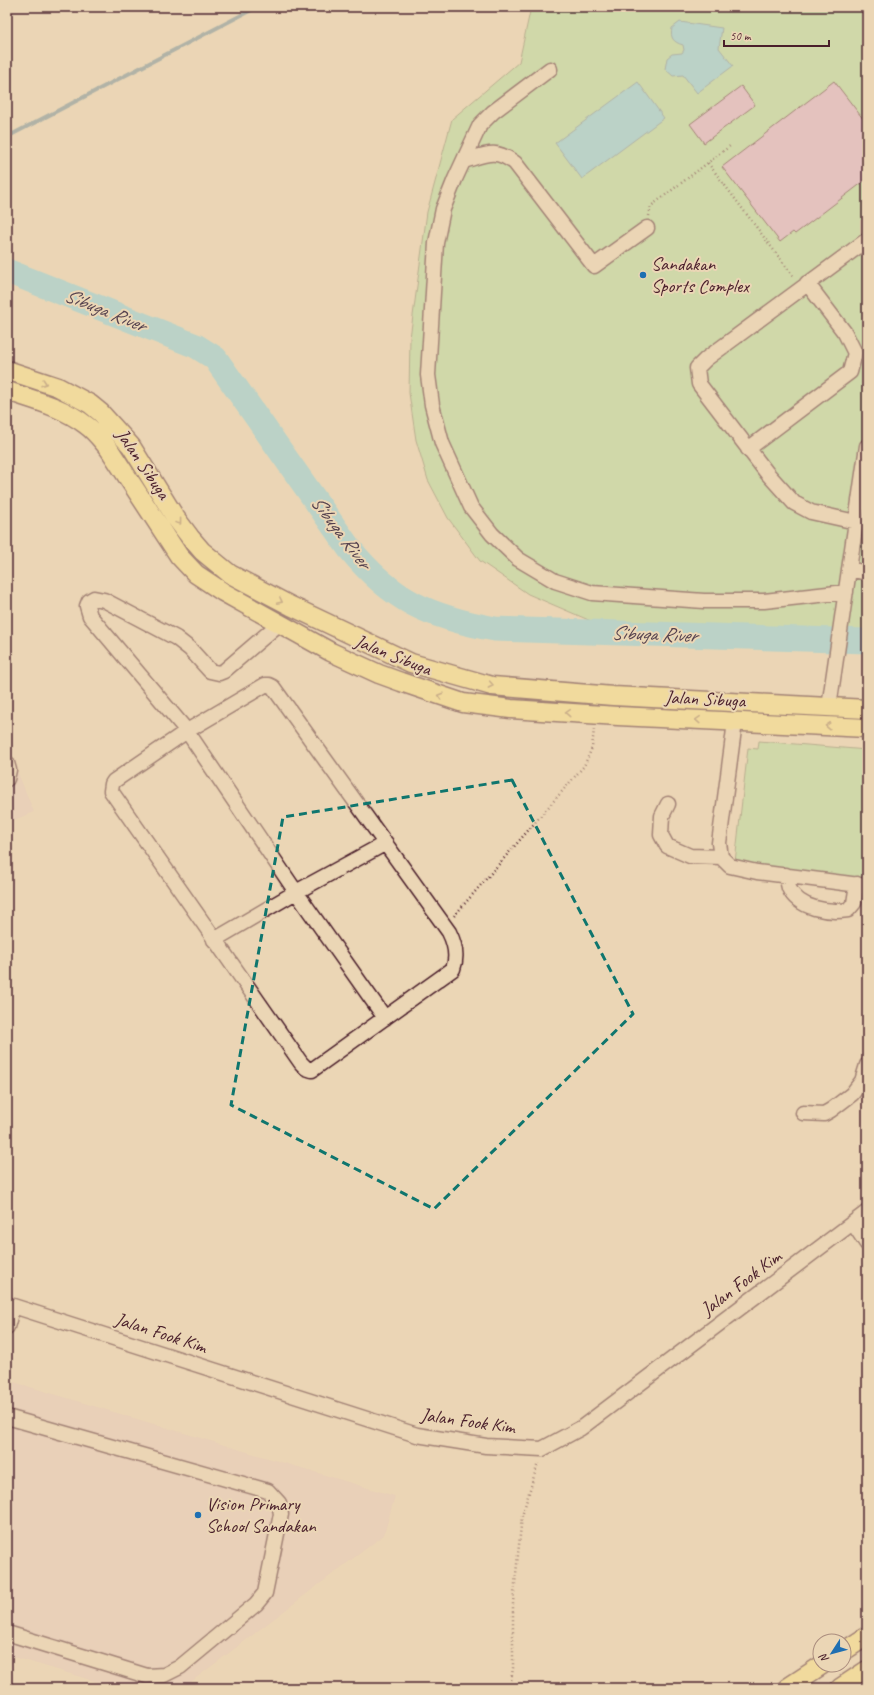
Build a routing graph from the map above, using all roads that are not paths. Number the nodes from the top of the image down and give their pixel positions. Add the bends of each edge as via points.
1 (550, 69) dead end
2 (464, 161) junction
3 (647, 228) dead end
4 (867, 240) edge
5 (804, 285) junction
6 (7, 370) edge
7 (7, 391) edge
8 (867, 446) edge
9 (748, 449) junction
10 (856, 522) junction
11 (849, 570) junction
12 (867, 573) edge
13 (846, 592) junction
14 (280, 623) junction
15 (829, 707) junction
16 (867, 709) edge
17 (735, 722) junction
18 (867, 728) edge
19 (187, 731) junction
20 (7, 763) edge
21 (7, 779) edge
22 (668, 804) dead end
23 (386, 842) junction
24 (721, 857) junction
25 (786, 875) junction
26 (862, 885) edge
27 (296, 892) junction
28 (214, 940) junction
29 (385, 1018) junction
30 (867, 1065) edge
31 (803, 1113) dead end
32 (867, 1212) edge
33 (853, 1223) junction
34 (867, 1244) edge
35 (10, 1305) edge
36 (7, 1327) edge
37 (7, 1417) edge
38 (7, 1633) edge
39 (867, 1636) edge
40 (852, 1646) edge
41 (867, 1670) edge
42 (812, 1672) edge
43 (867, 1684) edge
44 (787, 1688) edge
45 (840, 1688) edge
46 (864, 1688) edge

1 - 2 street via 493,112 480,125
2 - 3 street via 491,153 505,155 515,163 594,266
2 - 13 street via 443,209 436,243 428,375 432,406 442,443 471,506 492,534 518,559 555,581 592,593 712,601 764,600
4 - 5 street
5 - 9 street via 845,333 855,353 850,372
5 - 9 street via 697,368 699,384
6 -> 15 main road, Jalan Sibuga via 58,387 90,404 101,413 131,446 190,537 202,551 230,574 410,663 492,686 613,696
7 - 14 main road, Jalan Sibuga via 58,409 86,425 109,449 188,566 208,583
8 - 10 street
9 - 10 street via 794,503 811,512
10 - 11 street
11 - 12 street
11 - 13 street
13 - 15 street
17 -> 14 main road, Jalan Sibuga via 595,715 463,703 379,674 331,652
14 - 19 street via 224,671 214,673 176,638 104,600 94,598 89,601 87,611 90,616
15 - 16 main road, Jalan Sibuga
18 -> 17 main road, Jalan Sibuga
17 - 24 street via 719,843
19 - 23 street via 265,685 273,687
19 - 27 street
19 - 28 street via 114,781 111,791
20 - 21 street
22 - 24 street via 662,816 661,835 667,846 690,856
23 - 27 street
23 - 29 street via 445,926 453,941 456,962 453,969
24 - 25 street via 730,866
25 - 26 street
25 - 26 street via 790,889 798,900 809,907 835,912 848,910
27 - 28 street
27 - 29 street
28 - 29 street via 306,1068 312,1070
30 - 31 street via 862,1081 852,1094 831,1110 824,1114
32 - 33 street, Jalan Fook Kim
33 - 34 street
33 - 35 street, Jalan Fook Kim via 581,1428 542,1449 486,1446 417,1435
35 - 36 street
37 - 38 street via 268,1492 279,1503 280,1514 265,1593 256,1604 180,1667 164,1675 147,1676
39 - 40 main road
41 - 45 main road
42 - 44 main road
43 - 46 street

